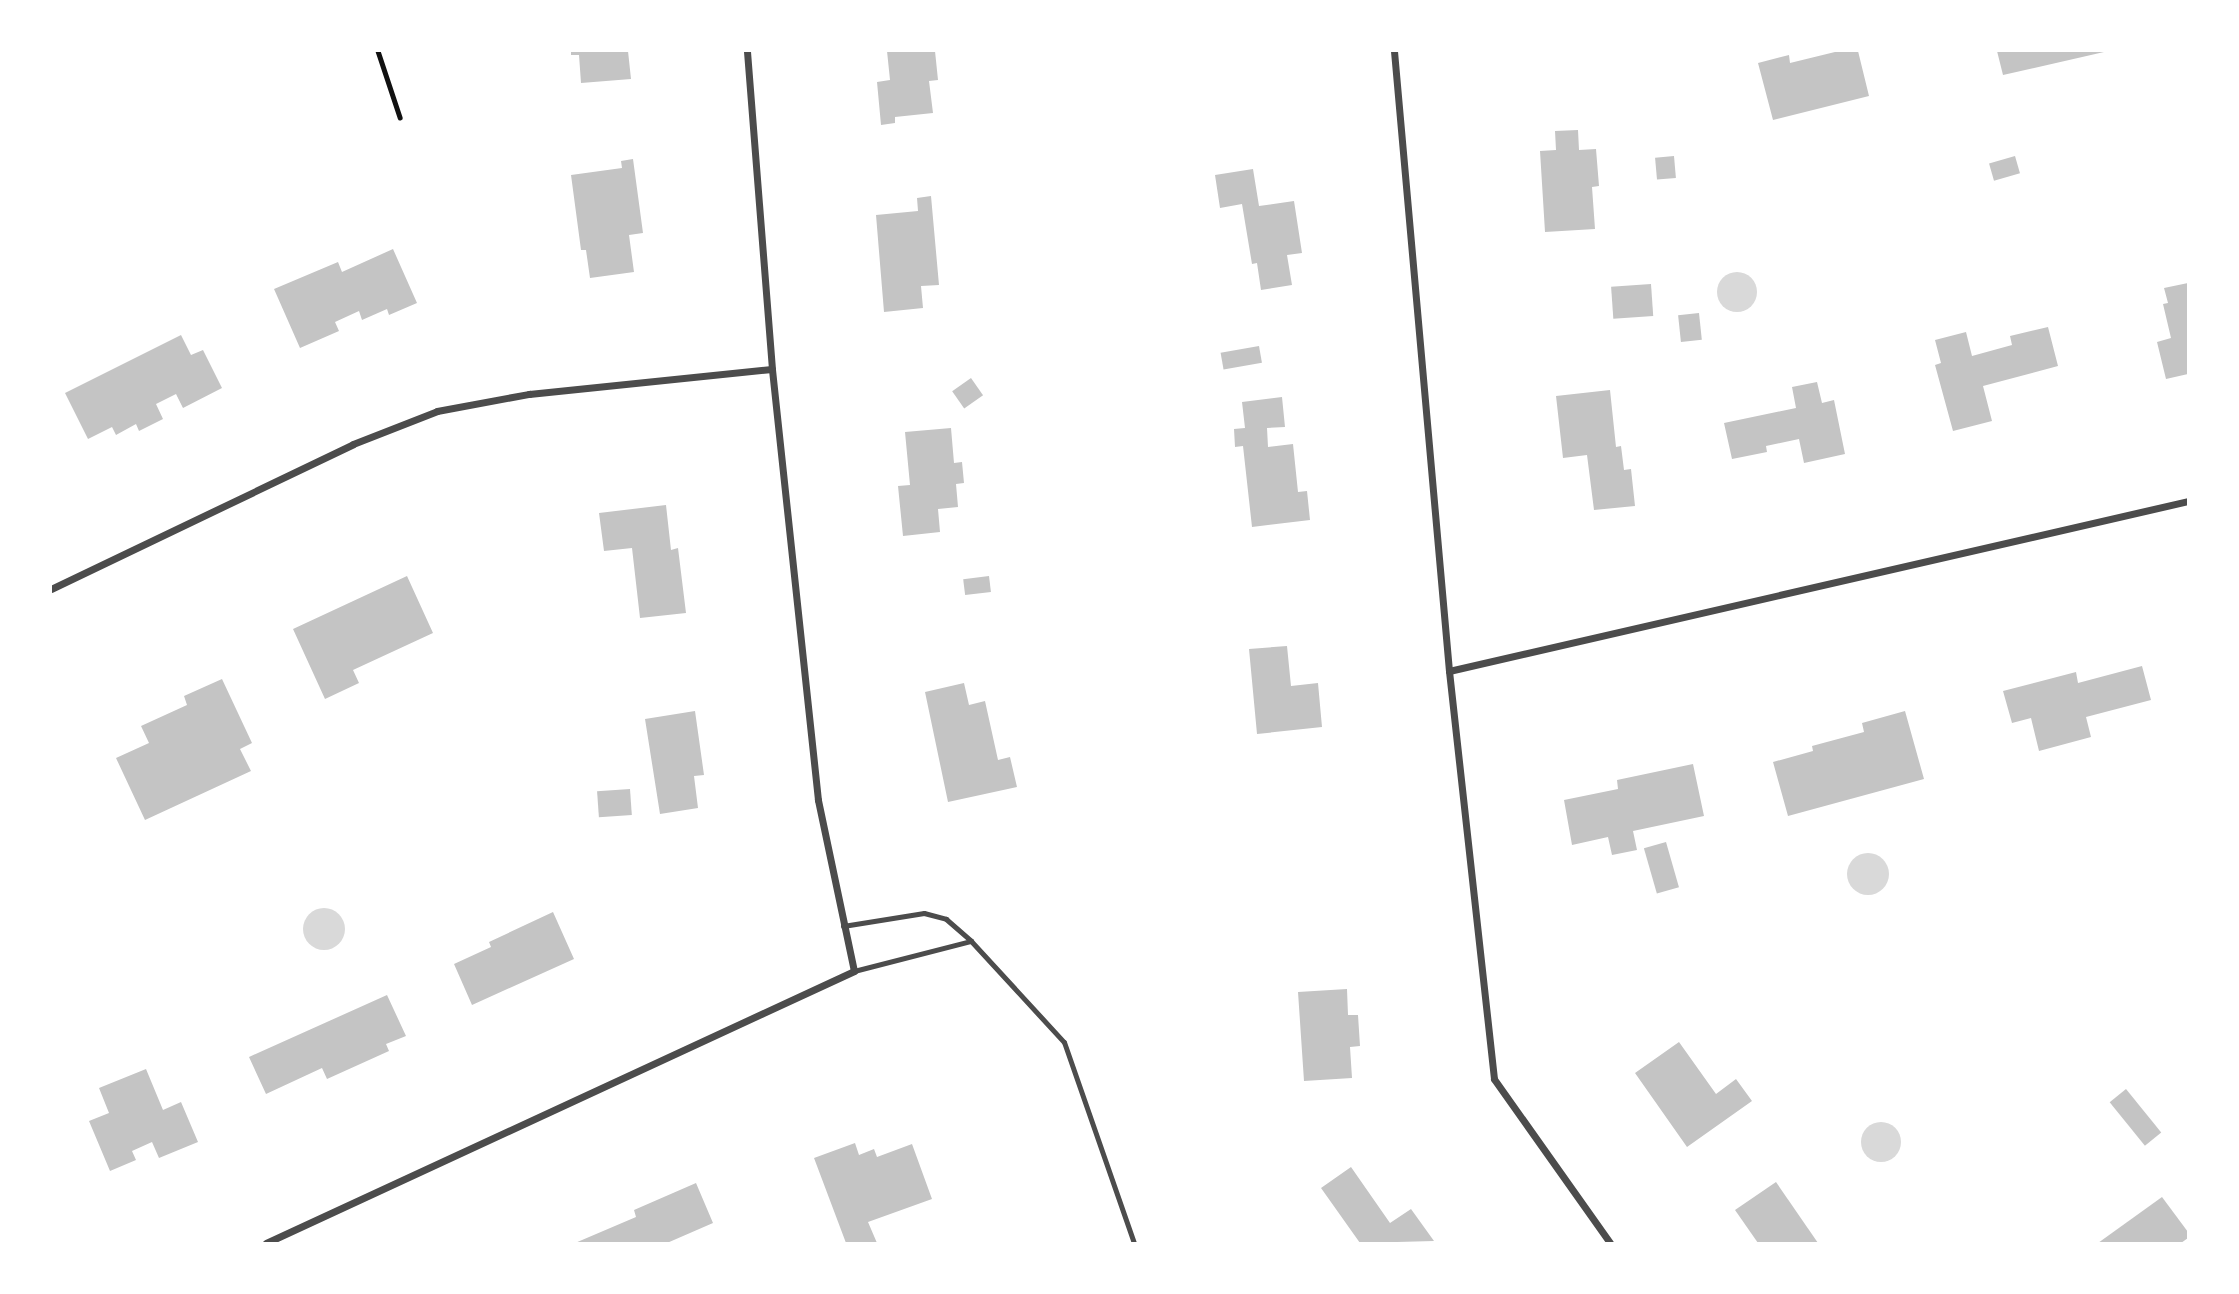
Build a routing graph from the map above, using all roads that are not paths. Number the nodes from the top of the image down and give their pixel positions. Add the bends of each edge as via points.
1 (747, 51) edge
2 (1394, 51) edge
3 (772, 369) junction
4 (2188, 501) edge
5 (51, 589) edge
6 (1449, 671) junction
7 (843, 926) junction
8 (971, 941) junction
9 (854, 971) junction
10 (266, 1243) edge
11 (1134, 1243) edge
12 (1610, 1243) edge

1 - 3 street
2 - 6 street
3 - 5 street via 529,394 437,411 353,444
3 - 7 street via 818,800
4 - 6 street
6 - 12 street via 1494,1079
7 - 8 lane via 924,913 946,919
7 - 9 street
8 - 9 lane
8 - 11 lane via 1064,1042
9 - 10 street

